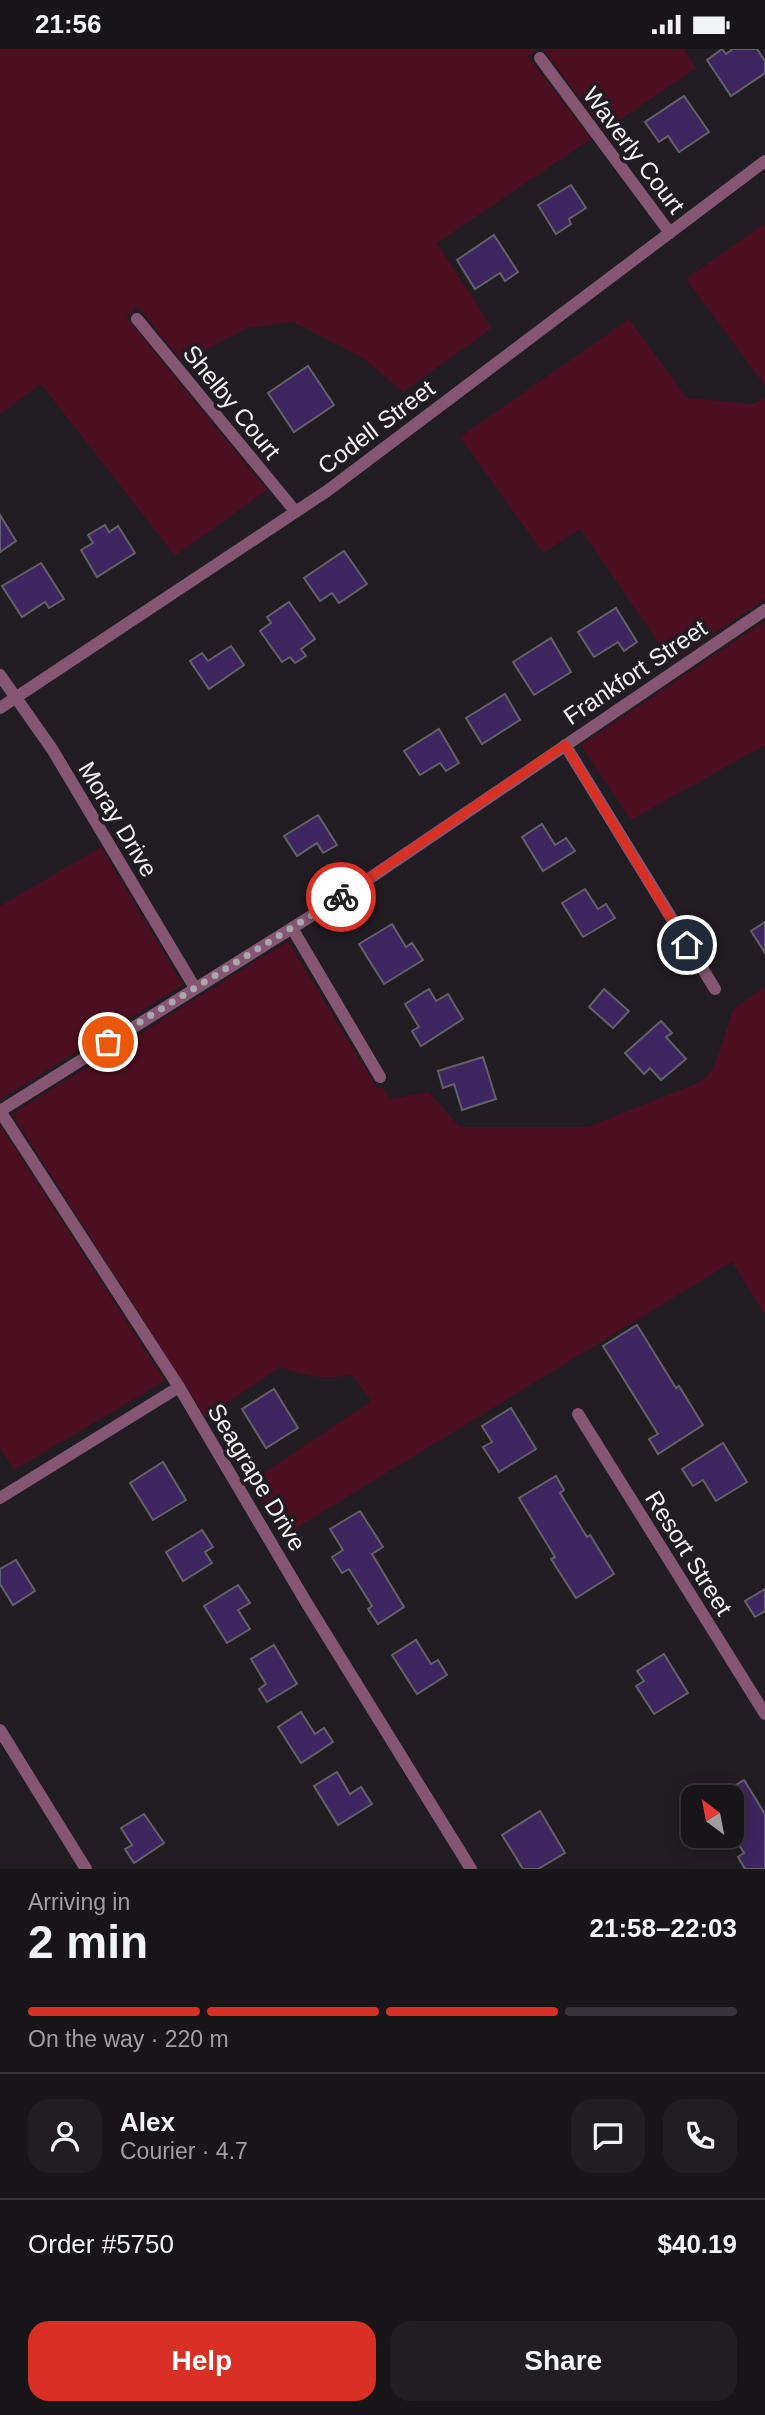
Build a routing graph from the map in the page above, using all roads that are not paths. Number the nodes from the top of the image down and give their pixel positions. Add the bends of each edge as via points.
1 (540, 58) dead end
2 (765, 161) edge
3 (670, 233) junction
4 (137, 319) dead end
5 (295, 511) junction
6 (765, 610) edge
7 (0, 674) edge
8 (16, 697) junction
9 (0, 708) edge
10 (565, 745) junction
11 (292, 928) junction
12 (195, 988) junction
13 (715, 989) dead end
14 (380, 1077) dead end
15 (0, 1111) edge
16 (179, 1387) junction
17 (578, 1414) dead end
18 (0, 1498) edge
19 (765, 1714) edge
20 (0, 1730) edge
21 (86, 1869) edge
22 (471, 1869) edge

1 - 3 street, Waverly Court
2 - 3 street, Codell Street
3 - 5 street, Codell Street
4 - 5 street, Shelby Court
5 - 8 street, Codell Street
6 - 10 street, Frankfort Street
7 - 8 street, Moray Drive
8 - 9 street, Codell Street
8 - 12 street, Moray Drive
10 - 11 street, Frankfort Street
10 - 13 street
11 - 12 street, Frankfort Street
11 - 14 street
12 - 15 street, Frankfort Street
15 - 16 street, Seagrape Drive
16 - 18 street
16 - 22 street, Seagrape Drive
17 - 19 street, Resort Street
20 - 21 street

